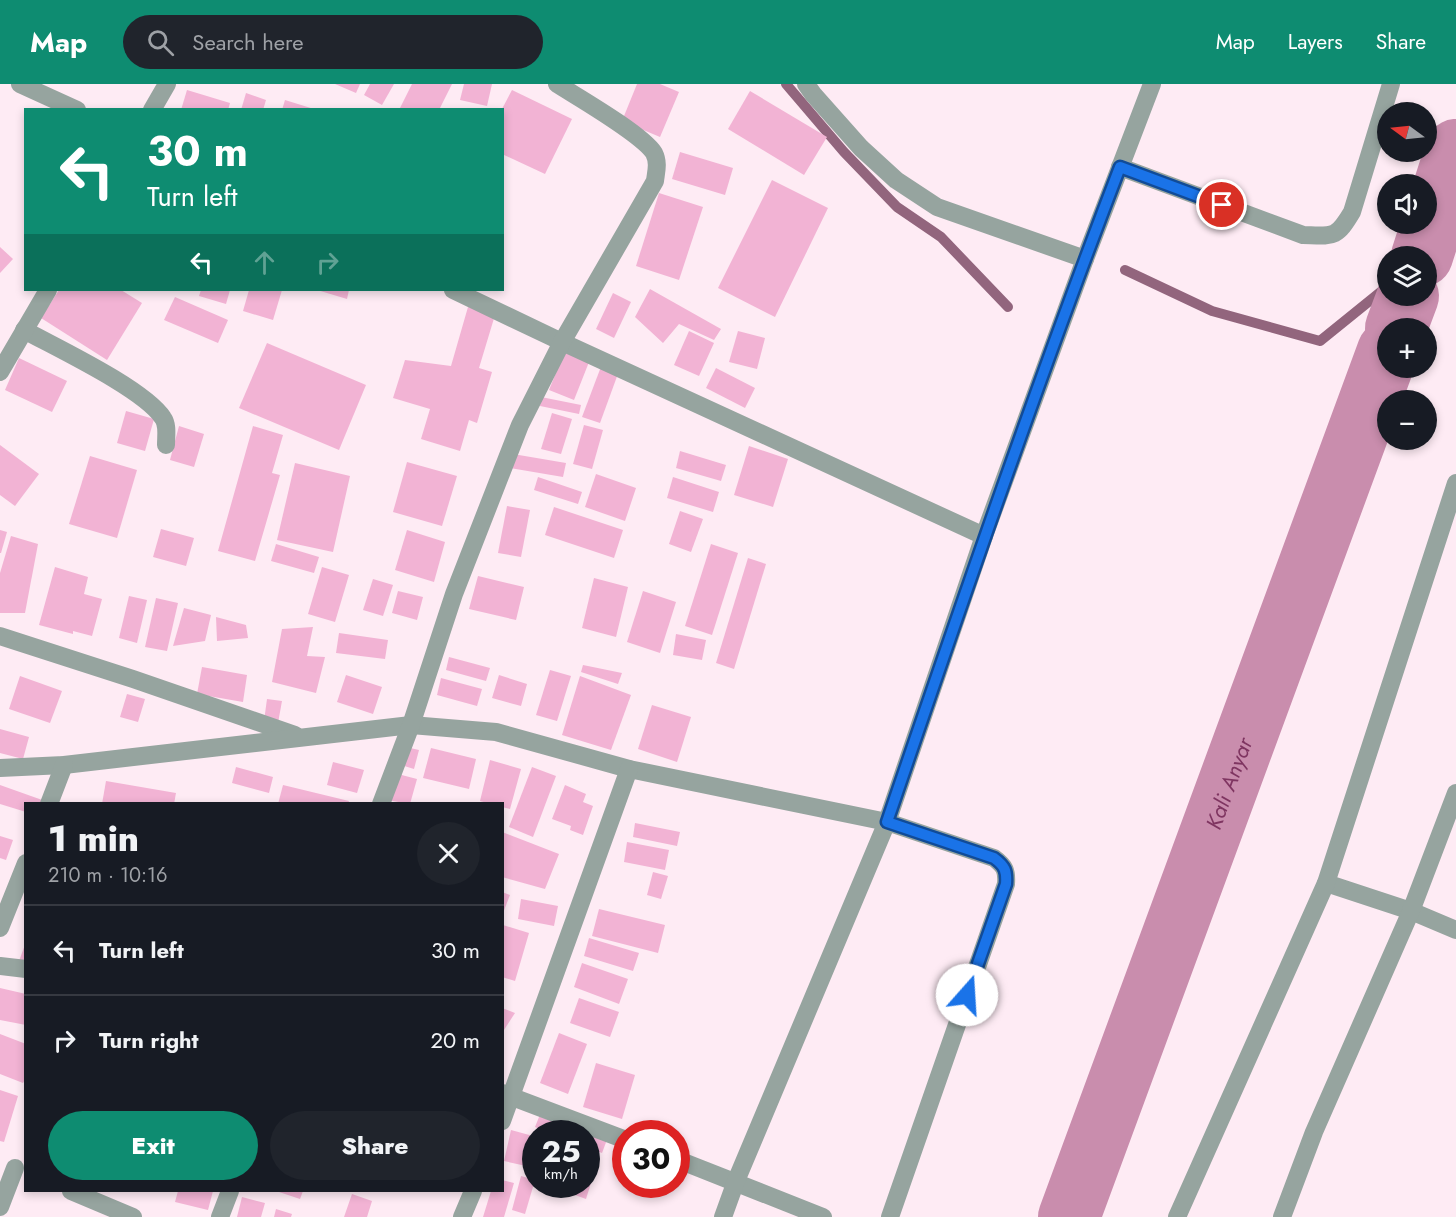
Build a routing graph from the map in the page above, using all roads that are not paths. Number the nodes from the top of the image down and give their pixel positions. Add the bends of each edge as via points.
1 (20, 84) edge
2 (167, 84) edge
3 (557, 84) edge
4 (806, 84) edge
5 (1152, 84) edge
6 (1391, 84) edge
7 (73, 108) edge
8 (153, 108) edge
9 (1120, 167) junction
10 (1085, 259) junction
11 (47, 291) edge
12 (455, 291) edge
13 (24, 330) junction
14 (562, 342) junction
15 (0, 372) edge
16 (166, 445) dead end
17 (1456, 483) edge
18 (984, 536) junction
19 (0, 636) edge
20 (411, 725) junction
21 (299, 737) junction
22 (64, 765) junction
23 (0, 768) edge
24 (629, 769) junction
25 (1456, 793) edge
26 (50, 802) edge
27 (382, 802) edge
28 (887, 822) junction
29 (24, 868) edge
30 (1326, 883) junction
31 (1412, 911) junction
32 (0, 928) edge
33 (1456, 930) edge
34 (0, 966) edge
35 (24, 969) edge
36 (507, 1095) edge
37 (504, 1111) edge
38 (612, 1135) edge
39 (690, 1164) edge
40 (13, 1167) edge
41 (736, 1181) junction
42 (73, 1192) edge
43 (230, 1192) edge
44 (473, 1192) edge
45 (0, 1207) edge
46 (133, 1217) edge
47 (220, 1217) edge
48 (462, 1217) edge
49 (723, 1217) edge
50 (823, 1217) edge
51 (890, 1217) edge
52 (1177, 1217) edge
53 (1282, 1217) edge

1 - 7 street
2 - 8 street
3 - 14 street via 641,139 654,153 658,165 655,181
4 - 10 street via 861,148 896,180 938,207
5 - 9 street
6 - 9 street via 1352,212 1342,229 1329,236 1303,235
9 - 10 street
10 - 18 street
11 - 13 street
12 - 14 street
13 - 15 street
13 - 16 street via 154,407 164,419
14 - 18 street
14 - 20 street via 493,490
17 - 30 street
18 - 28 street
19 - 21 street
20 - 21 street
20 - 24 street via 496,732
20 - 27 street
21 - 22 street
22 - 23 street
22 - 26 street
24 - 28 street
24 - 36 street
25 - 31 street
28 - 41 street
28 - 51 street via 994,858 1007,874
29 - 32 street
30 - 31 street
30 - 52 street
31 - 33 street
31 - 53 street via 1314,1132
34 - 35 street
36 - 37 street
36 - 38 street
39 - 41 street
40 - 45 street
41 - 49 street
41 - 50 street
42 - 46 street
43 - 47 street
44 - 48 street

